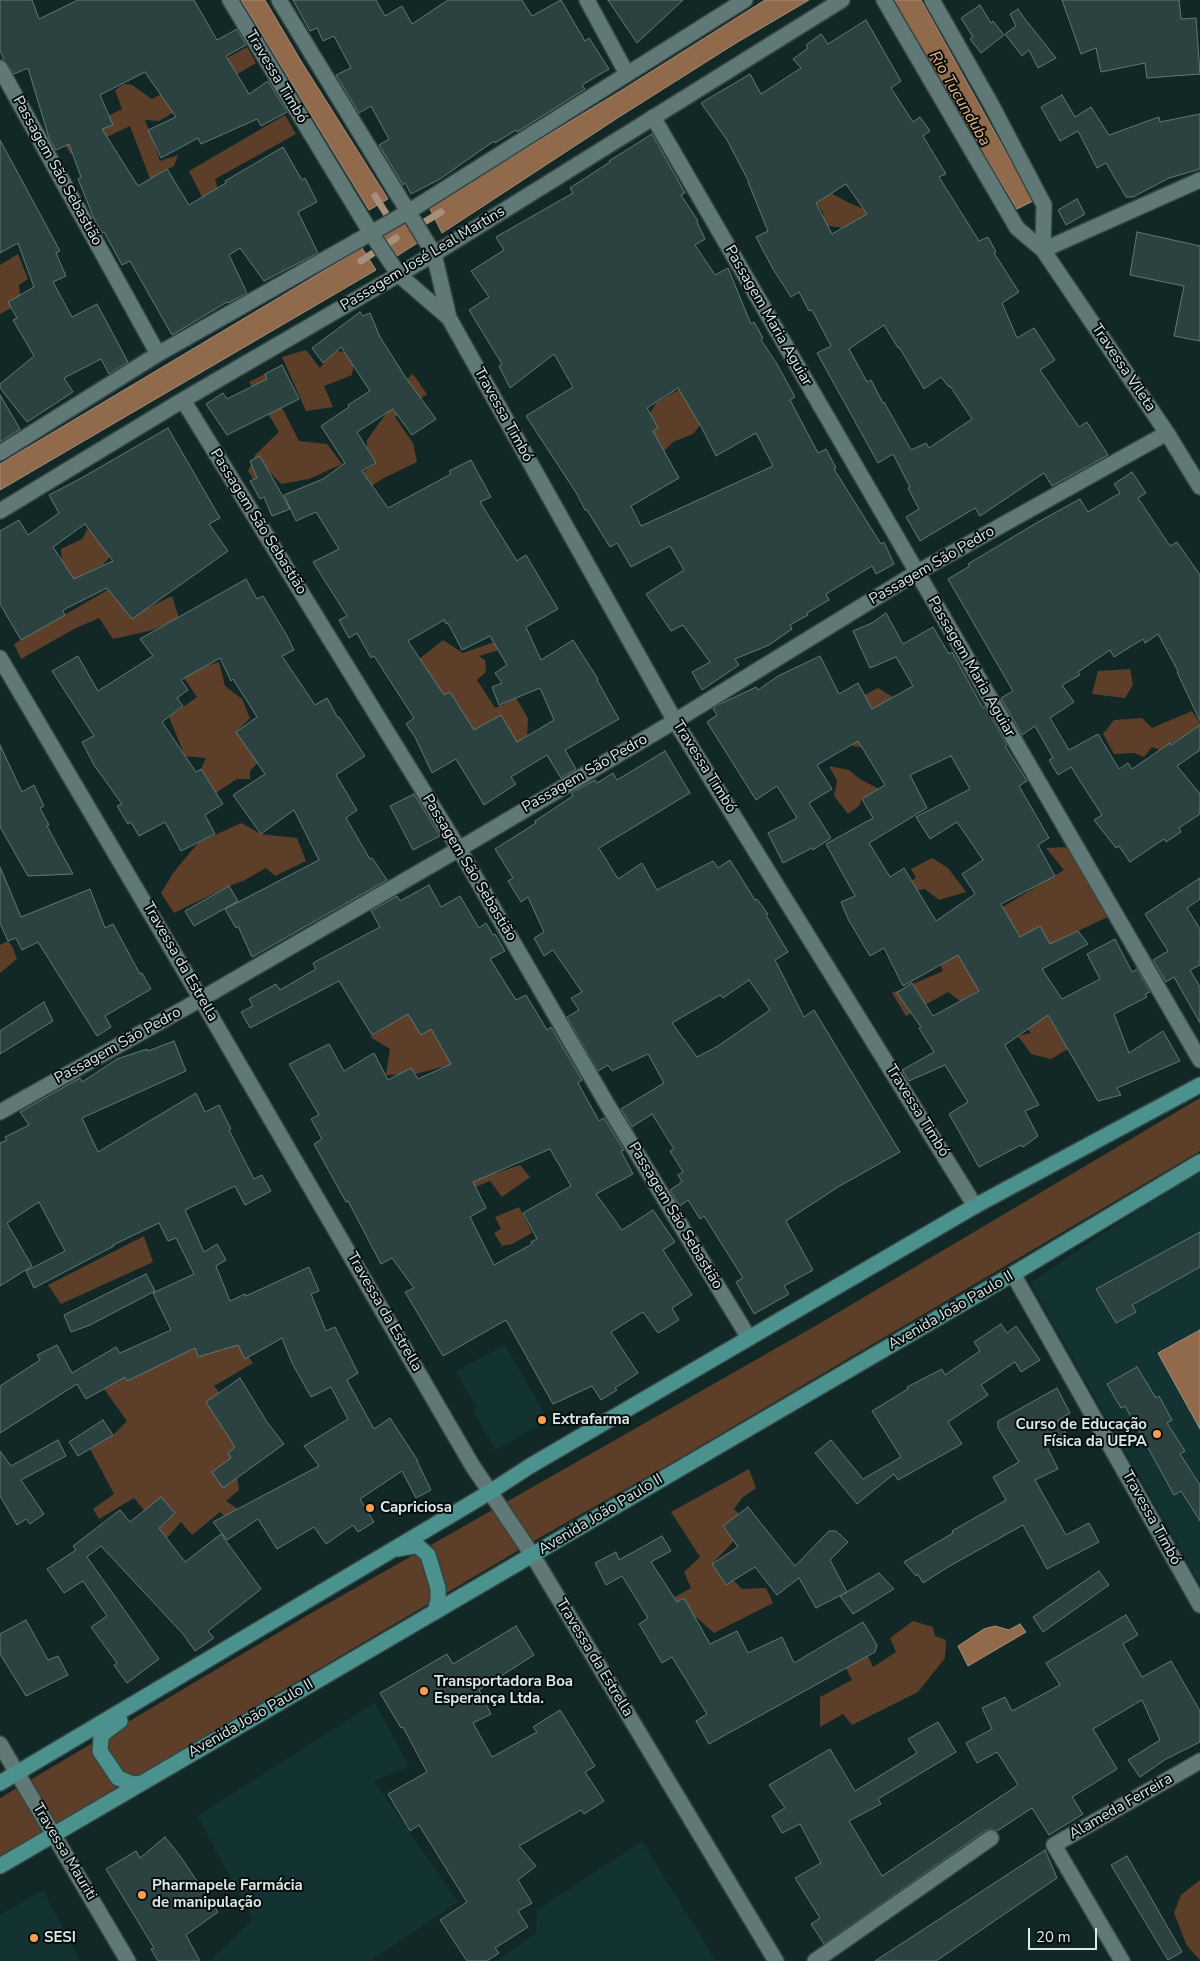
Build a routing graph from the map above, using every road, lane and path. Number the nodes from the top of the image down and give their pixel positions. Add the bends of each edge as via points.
1 (230, 0) edge
2 (279, 0) edge
3 (587, 0) edge
4 (745, 0) edge
5 (842, 0) edge
6 (884, 0) edge
7 (932, 0) edge
8 (0, 68) edge
9 (627, 74) junction
10 (653, 117) junction
11 (1200, 180) edge
12 (406, 215) junction
13 (375, 233) junction
14 (430, 248) junction
15 (1043, 250) junction
16 (399, 275) junction
17 (449, 318) junction
18 (158, 354) junction
19 (183, 400) junction
20 (1167, 433) junction
21 (0, 453) edge
22 (1200, 487) edge
23 (0, 511) edge
24 (916, 573) junction
25 (0, 658) edge
26 (675, 721) junction
27 (458, 848) junction
28 (202, 999) junction
29 (1200, 1060) edge
30 (1200, 1085) edge
31 (0, 1112) edge
32 (1200, 1162) edge
33 (975, 1206) junction
34 (1013, 1274) junction
35 (749, 1338) junction
36 (490, 1492) junction
37 (390, 1551) junction
38 (533, 1556) junction
39 (1200, 1605) edge
40 (435, 1612) junction
41 (145, 1696) junction
42 (0, 1744) edge
43 (1200, 1761) edge
44 (17, 1773) junction
45 (145, 1782) junction
46 (0, 1783) edge
47 (54, 1835) junction
48 (992, 1838) dead end
49 (0, 1866) edge
50 (128, 1961) edge
51 (776, 1961) edge
52 (814, 1961) edge
53 (1122, 1961) edge

1 - 13 street, Travessa Timbó
2 - 12 street, Travessa Timbó
3 - 9 street
4 - 9 street
5 - 10 street, Passagem José Leal Martins
6 - 15 street, Travessa Vileta via 1017,228
7 - 15 street via 1044,205
8 - 18 street, Passagem São Sebastião
9 - 12 street
10 - 14 street, Passagem José Leal Martins
10 - 24 street, Passagem Maria Aguiar
11 - 15 street
12 - 13 street
12 - 14 street, Travessa Timbó
13 - 16 street, Travessa Timbó
13 - 18 street
14 - 16 street, Passagem José Leal Martins
14 - 17 street, Travessa Timbó
15 - 20 street, Travessa Vileta
16 - 17 street, Travessa Timbó
16 - 19 street, Passagem José Leal Martins
17 - 26 street, Travessa Timbó
18 - 21 street
19 - 23 street, Passagem José Leal Martins
19 - 27 street, Passagem São Sebastião
20 - 22 street, Travessa Vileta
20 - 24 street, Passagem São Pedro
24 - 26 street, Passagem São Pedro
24 - 29 street, Passagem Maria Aguiar
25 - 28 street, Travessa da Estrella
26 - 27 street, Passagem São Pedro
26 - 33 street, Travessa Timbó
27 - 28 street, Passagem São Pedro
27 - 35 street, Passagem São Sebastião via 607,1104
28 - 31 street, Passagem São Pedro
28 - 36 street, Travessa da Estrella
30 - 33 main road
32 - 34 main road, Avenida João Paulo II
33 - 35 main road
34 - 38 main road, Avenida João Paulo II
34 - 39 street, Travessa Timbó
35 - 36 main road
36 - 37 main road
36 - 38 street, Travessa da Estrella
37 - 40 main road via 414,1546 428,1555 438,1588
37 - 41 main road
38 - 40 main road, Avenida João Paulo II
38 - 51 street, Travessa da Estrella
40 - 45 main road, Avenida João Paulo II
41 - 44 main road
41 - 45 main road via 139,1709 105,1732 100,1745 103,1756 118,1778 133,1784
42 - 44 street, Travessa Mauriti
43 - 53 street, Alameda Ferreira via 1054,1845
44 - 46 main road
44 - 47 street, Travessa Mauriti
45 - 47 main road, Avenida João Paulo II
47 - 49 main road, Avenida João Paulo II
47 - 50 street, Travessa Mauriti
48 - 52 street

